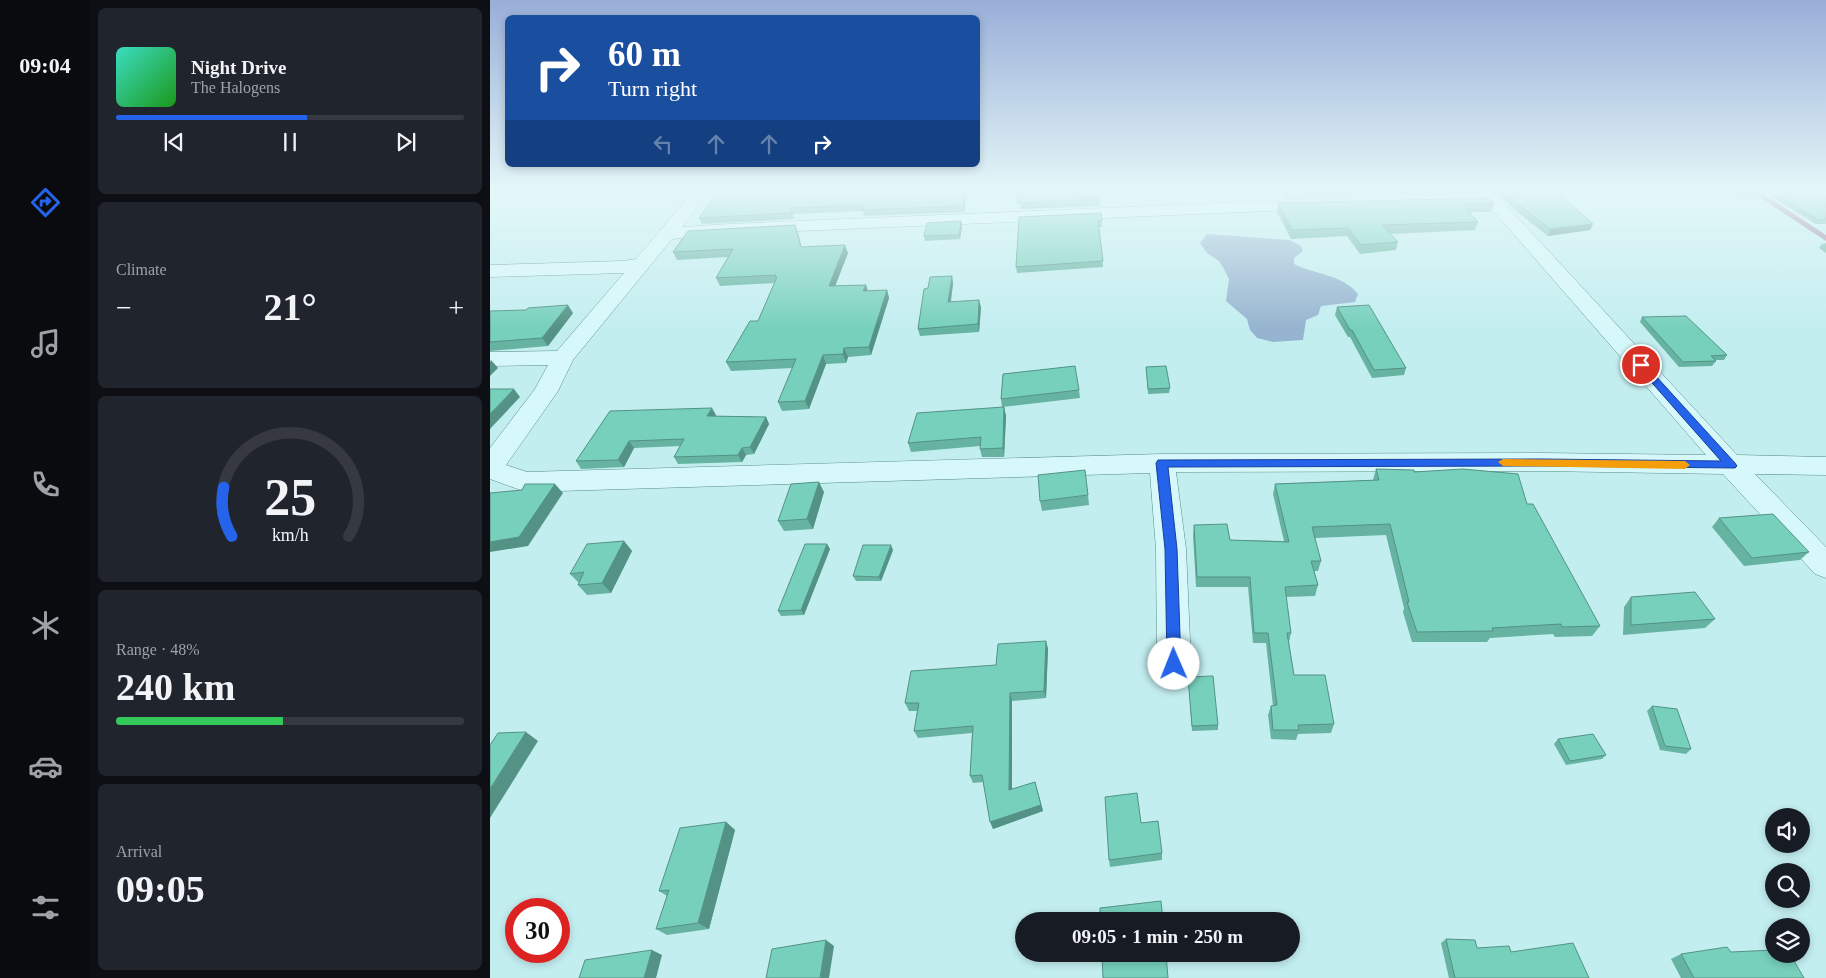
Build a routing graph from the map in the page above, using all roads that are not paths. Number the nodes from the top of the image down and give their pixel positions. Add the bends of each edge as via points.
1 (665, 238) edge
2 (1520, 238) edge
3 (643, 264) junction
4 (490, 272) edge
5 (563, 358) junction
6 (490, 359) edge
7 (1162, 463) junction
8 (1731, 466) junction
9 (1826, 466) edge
10 (490, 468) edge
11 (1826, 566) edge
12 (1174, 664) dead end

1 - 3 street
2 - 8 street
3 - 4 street via 623,268
3 - 5 street
5 - 6 street
5 - 10 street via 546,391
7 - 8 street via 1542,462
7 - 10 street via 526,482
7 - 12 street via 1171,549
8 - 9 street
8 - 11 street

